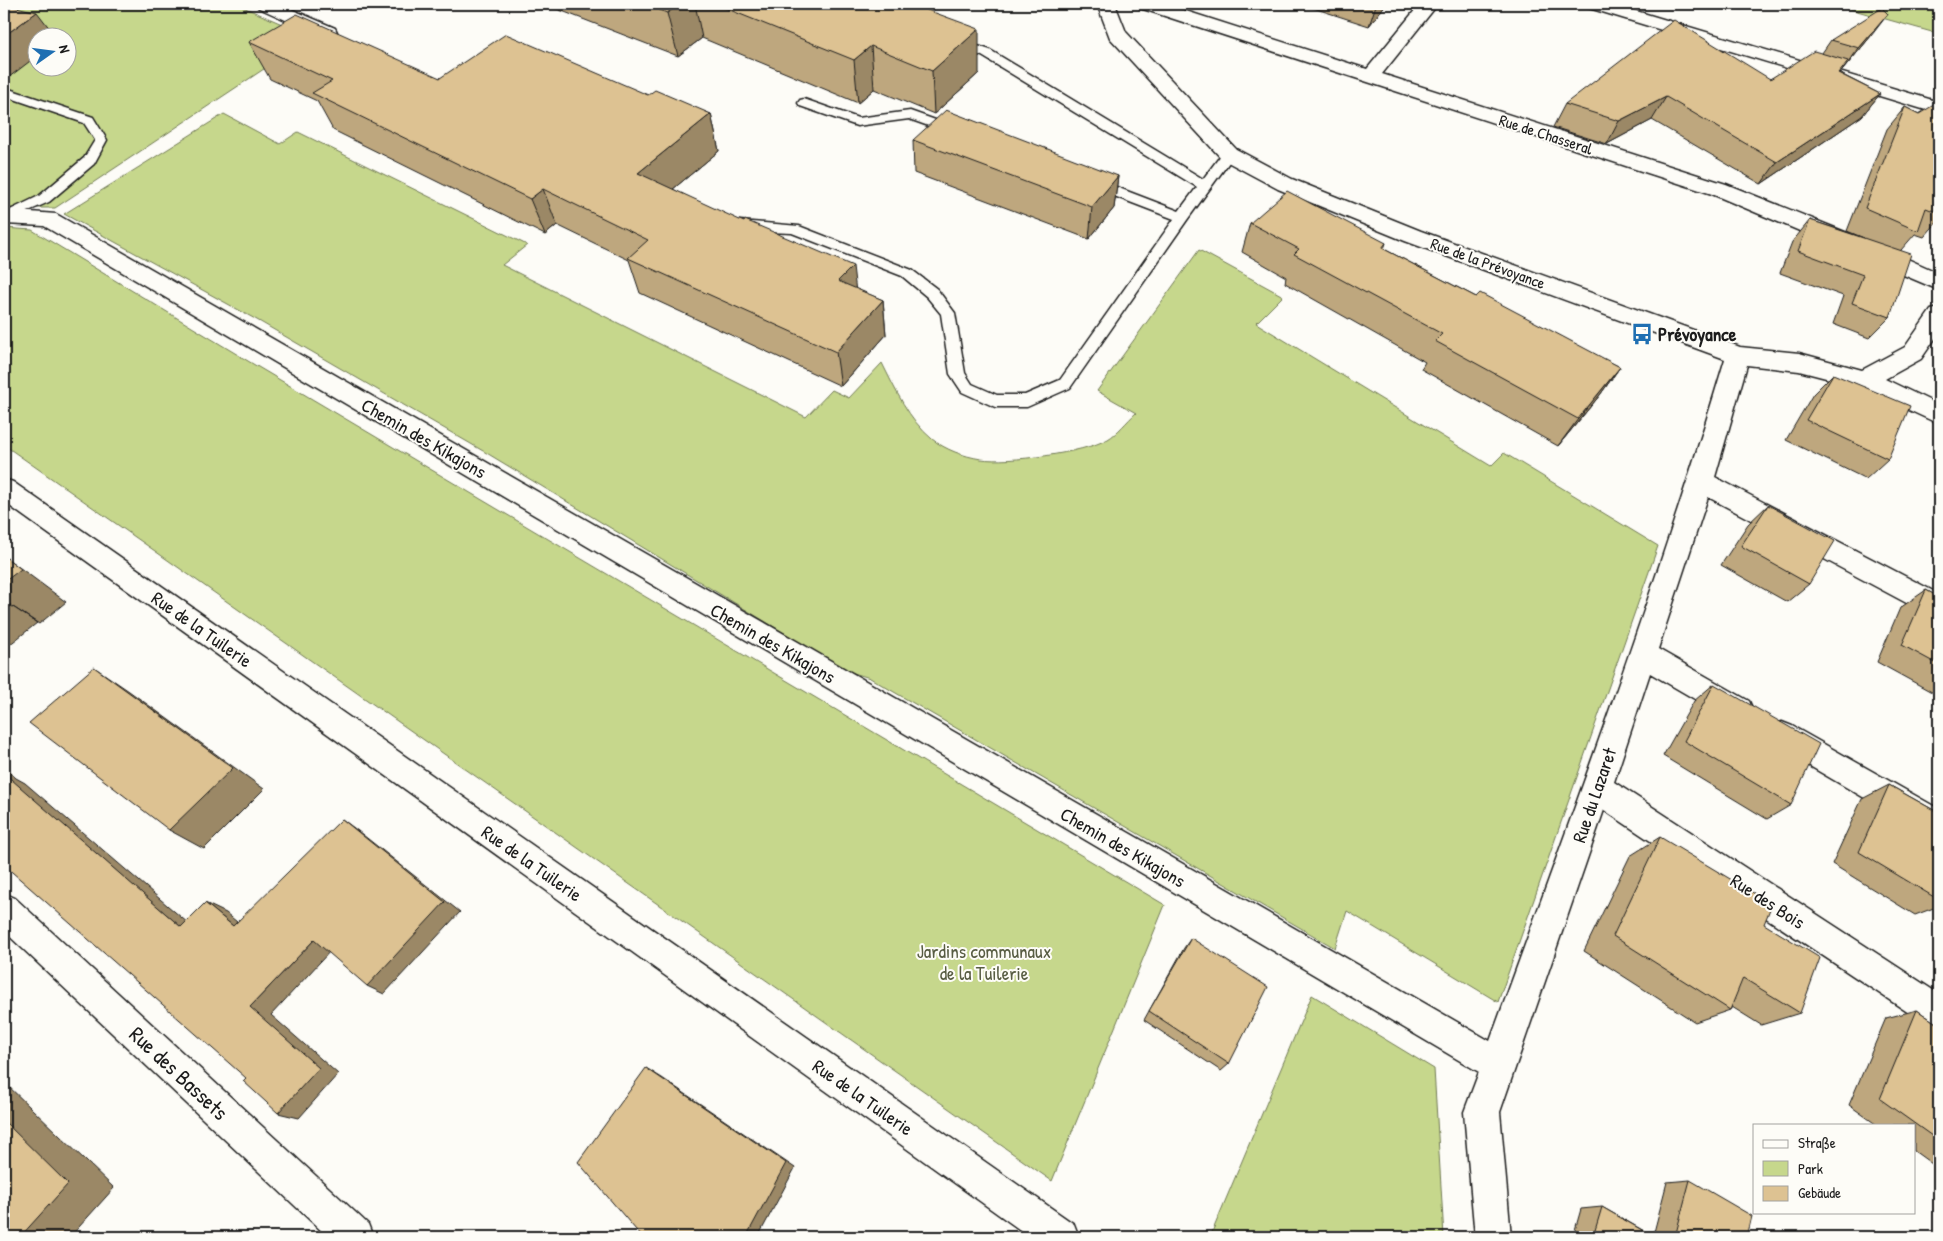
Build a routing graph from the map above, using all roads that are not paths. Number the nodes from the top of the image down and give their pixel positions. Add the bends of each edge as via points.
1 (265, 4) edge
2 (1106, 4) edge
3 (1146, 4) edge
4 (1429, 4) edge
5 (1595, 4) edge
6 (333, 34) edge
7 (942, 38) edge
8 (1370, 77) junction
9 (9, 93) dead end
10 (804, 103) dead end
11 (1939, 108) edge
12 (965, 135) edge
13 (1229, 154) junction
14 (1082, 179) edge
15 (1205, 186) junction
16 (6, 216) edge
17 (1182, 217) junction
18 (723, 219) edge
19 (1939, 282) edge
20 (1939, 316) edge
21 (1738, 356) junction
22 (1864, 379) junction
23 (1939, 415) edge
24 (1701, 481) junction
25 (4, 489) edge
26 (1939, 607) edge
27 (1642, 654) junction
28 (1597, 788) junction
29 (1939, 825) edge
30 (4, 909) edge
31 (1939, 1013) edge
32 (1499, 1065) junction
33 (355, 1237) edge
34 (1061, 1237) edge
35 (1493, 1237) edge

1 - 6 street
2 - 13 street, Rue de la Prévoyance via 1117,34
3 - 8 street, Rue de Chasseral
4 - 8 street
5 - 11 street
7 - 15 lane via 986,53
8 - 19 street, Rue de Chasseral via 1719,190
9 - 16 lane via 89,120 101,140 89,162 44,199
10 - 12 lane via 858,122 910,115
13 - 15 lane
13 - 21 street, Rue de la Prévoyance via 1285,184 1404,232
14 - 17 lane
15 - 17 lane
16 - 32 street, Chemin des Kikajons via 48,219
17 - 18 lane via 1065,384 1034,399 1012,403 995,401 967,388 958,374 948,313 932,293 907,273 794,229 742,227
20 - 22 street via 1913,353
21 - 22 street, Rue de la Prévoyance via 1799,362
21 - 24 street, Rue du Lazaret
22 - 23 street, Rue de la Prévoyance
24 - 26 street
24 - 27 street, Rue du Lazaret
25 - 34 street, Rue de la Tuilerie
27 - 28 street, Rue du Lazaret
27 - 29 street
28 - 31 street, Rue des Bois
28 - 32 street, Rue du Lazaret
30 - 33 street, Rue des Bassets
32 - 35 street, Rue du Lazaret via 1482,1112

